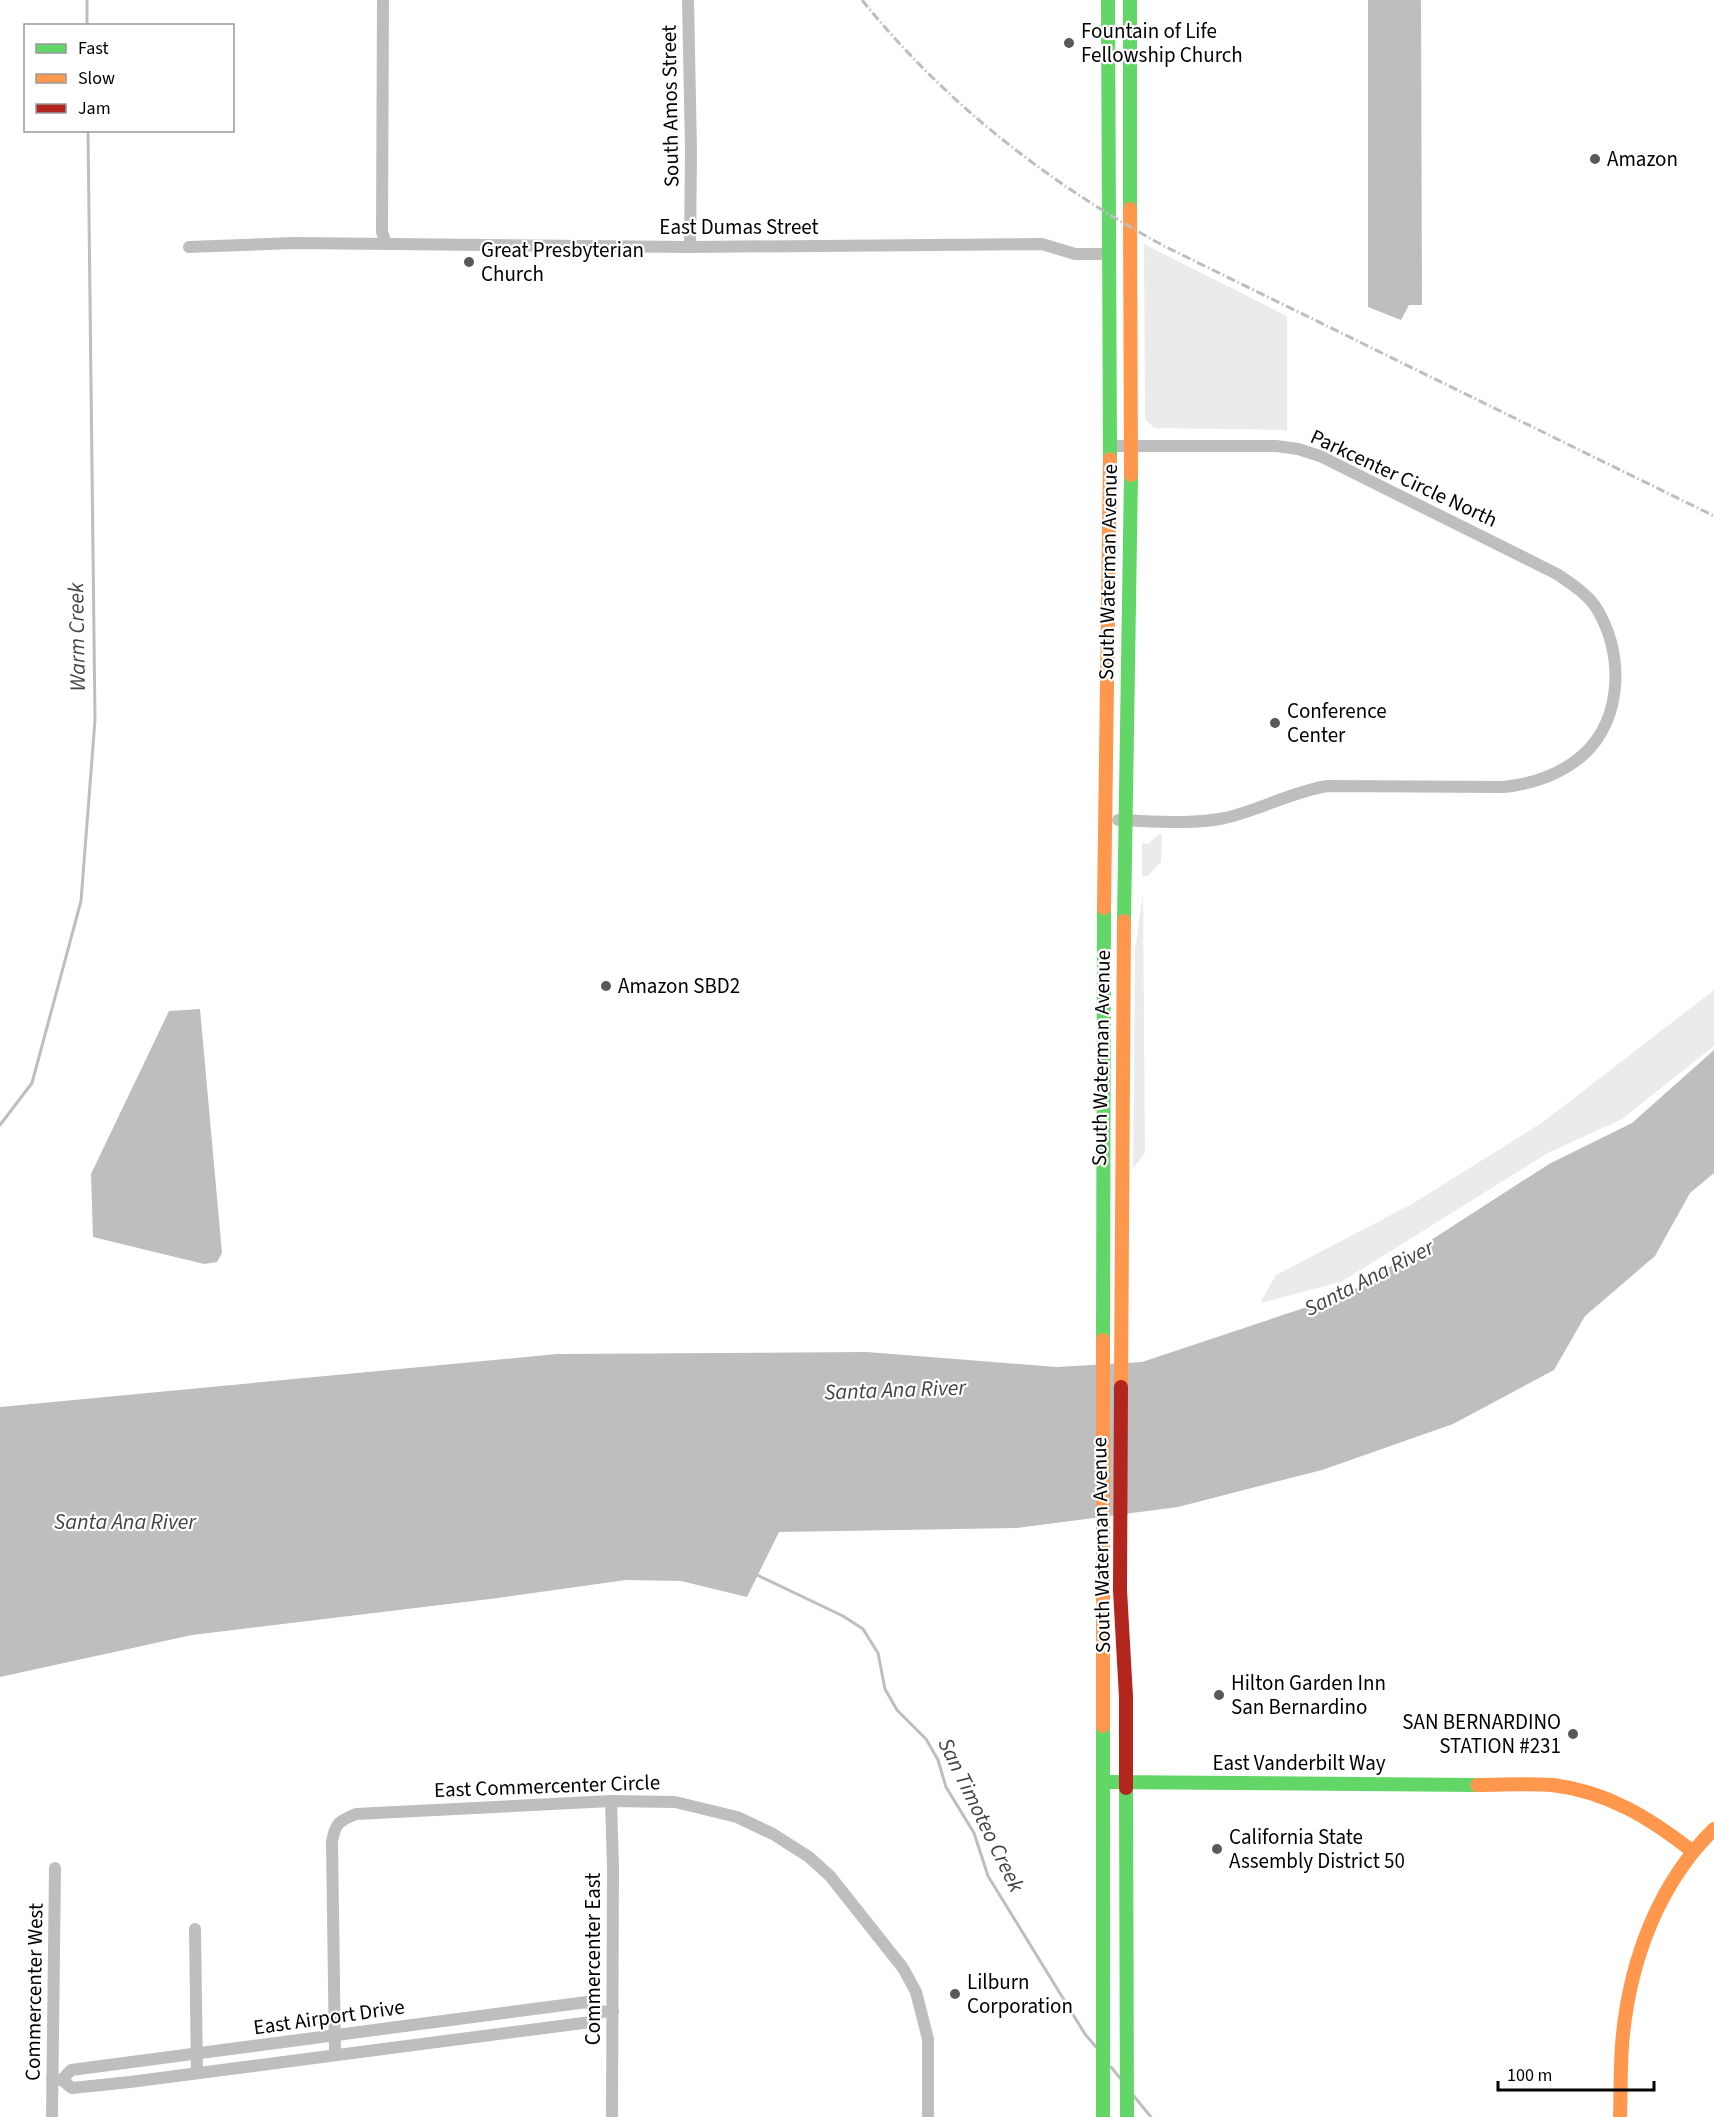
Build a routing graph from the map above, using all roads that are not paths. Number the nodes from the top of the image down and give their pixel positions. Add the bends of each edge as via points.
1 (383, 0) edge
2 (688, 0) edge
3 (1108, 0) edge
4 (1130, 0) edge
5 (386, 244) junction
6 (189, 247) dead end
7 (690, 247) junction
8 (1108, 254) junction
9 (1110, 446) junction
10 (1131, 447) junction
11 (1107, 820) junction
12 (1125, 820) junction
13 (1104, 1782) junction
14 (1126, 1783) junction
15 (610, 1801) junction
16 (1714, 1829) edge
17 (1692, 1851) junction
18 (55, 1868) dead end
19 (195, 1929) dead end
20 (607, 2012) junction
21 (335, 2036) junction
22 (197, 2054) junction
23 (335, 2054) junction
24 (197, 2073) junction
25 (57, 2079) junction
26 (1127, 2115) edge
27 (52, 2117) edge
28 (612, 2117) edge
29 (928, 2117) edge
30 (1103, 2117) edge
31 (1620, 2117) edge

1 - 5 street via 382,232
2 - 7 street, South Amos Street
3 - 8 main road, South Waterman Avenue
4 - 10 main road, South Waterman Avenue
5 - 6 street, East Dumas Street
5 - 7 street, East Dumas Street
7 - 8 street, East Dumas Street via 1042,244 1075,254
8 - 9 main road, South Waterman Avenue
9 - 10 street, Parkcenter Circle North
9 - 11 main road, South Waterman Avenue
10 - 12 main road, South Waterman Avenue
10 - 12 street, Parkcenter Circle North via 1276,446 1320,456 1557,574 1594,605 1610,633 1616,663 1610,710 1584,754 1545,778 1524,785 1327,786 1204,821
11 - 12 street, Parkcenter Circle North
11 - 13 main road, South Waterman Avenue via 1103,1016
12 - 14 main road, South Waterman Avenue via 1120,1590
13 - 14 main road, East Vanderbilt Way
13 - 30 main road, South Waterman Avenue
14 - 17 main road, East Vanderbilt Way via 1551,1785 1580,1789 1630,1808 1657,1823
14 - 26 main road, South Waterman Avenue
15 - 20 street, Commercenter East via 613,1868
15 - 21 street, East Commercenter Circle via 356,1814 340,1820 332,1842
15 - 29 street, East Commercenter Circle via 675,1802 737,1816 773,1834 819,1866 903,1968 916,1992 928,2039
16 - 17 main road
17 - 31 main road via 1658,1908 1633,1972 1623,2027
18 - 25 street, Commercenter West
19 - 22 street
20 - 21 street, East Airport Drive via 587,2002
20 - 23 street, East Airport Drive via 591,2022
20 - 28 street, Commercenter East
21 - 22 street, East Airport Drive
21 - 23 street
22 - 24 street
22 - 25 street, East Airport Drive via 71,2070
23 - 24 street, East Airport Drive
24 - 25 street, East Airport Drive via 72,2088
25 - 27 street, Commercenter West

